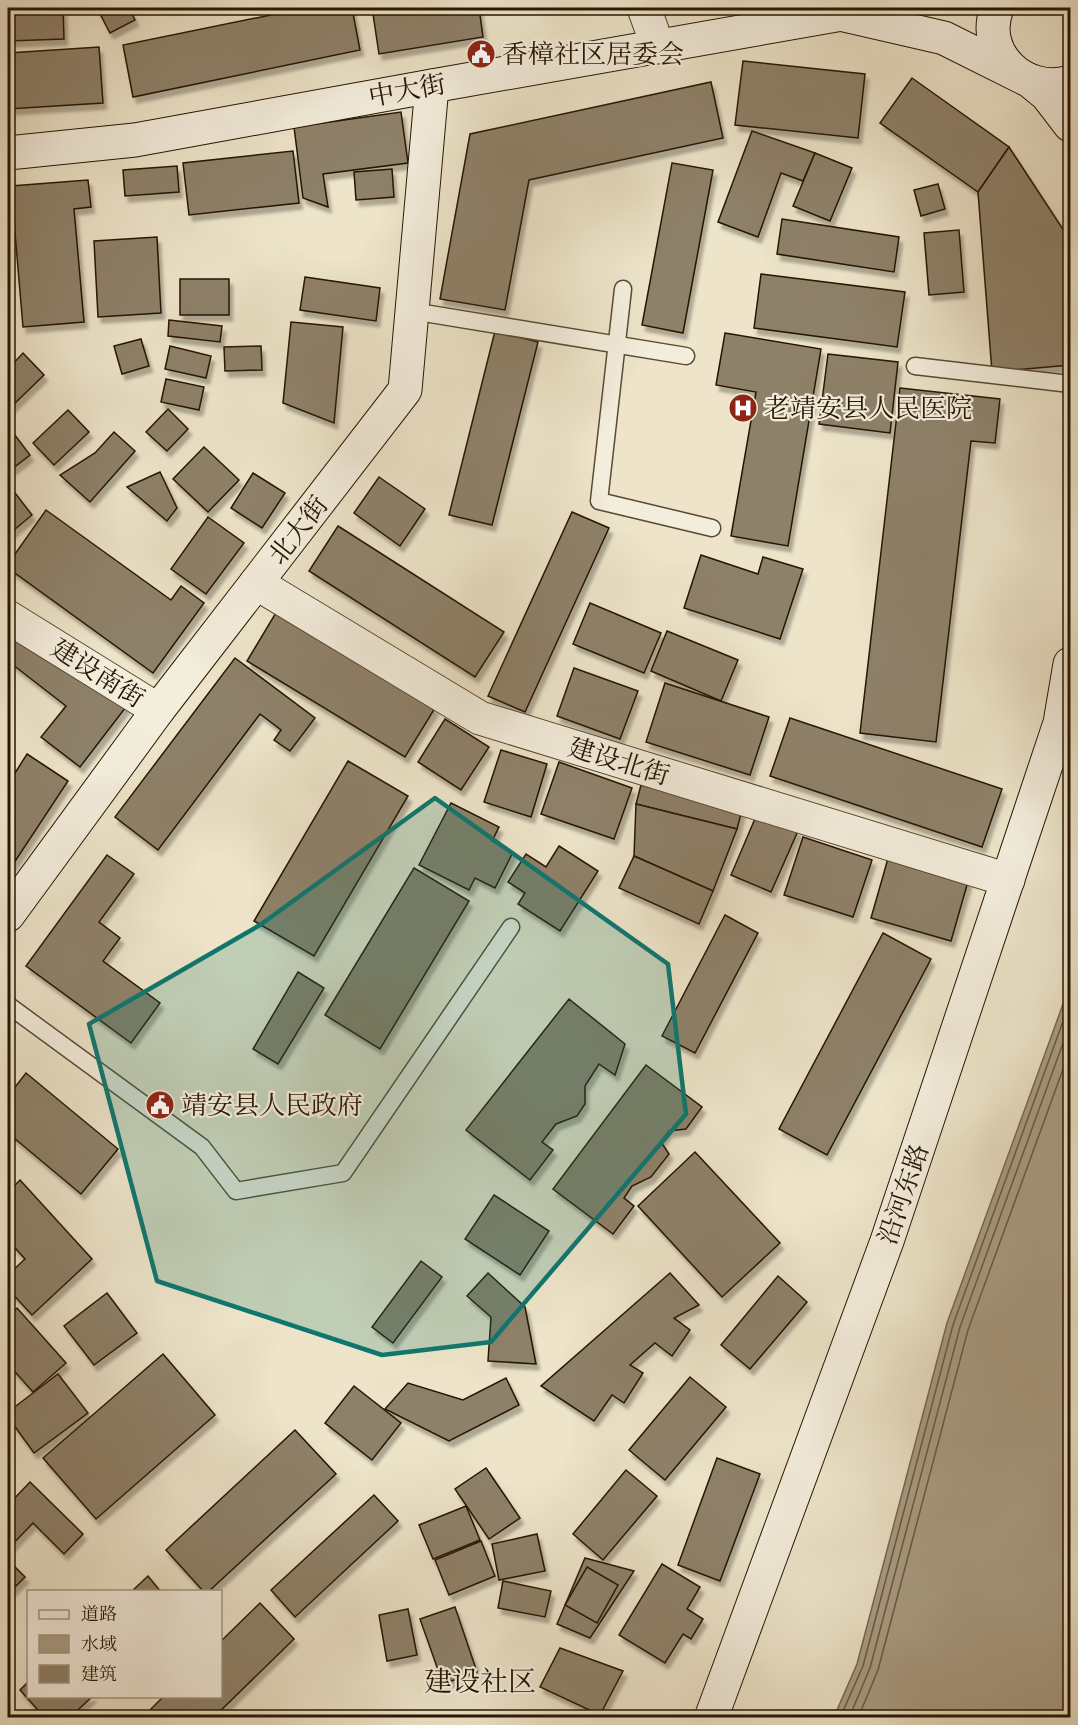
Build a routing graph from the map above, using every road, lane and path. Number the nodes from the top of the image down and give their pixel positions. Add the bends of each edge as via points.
1 (644, 8) edge
2 (997, 8) edge
3 (857, 11) edge
4 (657, 46) junction
5 (1030, 81) junction
6 (1071, 82) edge
7 (432, 86) junction
8 (1071, 125) edge
9 (8, 153) edge
10 (623, 289) dead end
11 (412, 311) junction
12 (616, 344) junction
13 (686, 356) dead end
14 (915, 366) dead end
15 (1071, 384) edge
16 (712, 528) dead end
17 (256, 583) junction
18 (8, 617) edge
19 (1071, 664) edge
20 (158, 710) junction
21 (1008, 880) junction
22 (8, 915) edge
23 (511, 927) dead end
24 (8, 1005) edge
25 (711, 1718) edge

1 - 4 street
2 - 5 street via 993,30 997,46 1015,73
3 - 4 street, 中大街
3 - 5 street via 944,38
4 - 7 street, 中大街
5 - 6 street via 1045,85
5 - 8 street
7 - 9 street, 中大街 via 135,140
7 - 11 street, 北大街
10 - 12 lane
11 - 12 lane
11 - 17 street, 北大街 via 405,390
12 - 13 lane
12 - 16 lane via 599,501
14 - 15 lane
17 - 20 street, 北大街
17 - 21 street, 建设北街 via 480,718
18 - 20 street, 建设南街
19 - 21 street, 沿河东路 via 1060,723
20 - 22 street, 北大街
21 - 25 street, 沿河东路 via 887,1241
23 - 24 lane via 343,1173 236,1191 202,1147

